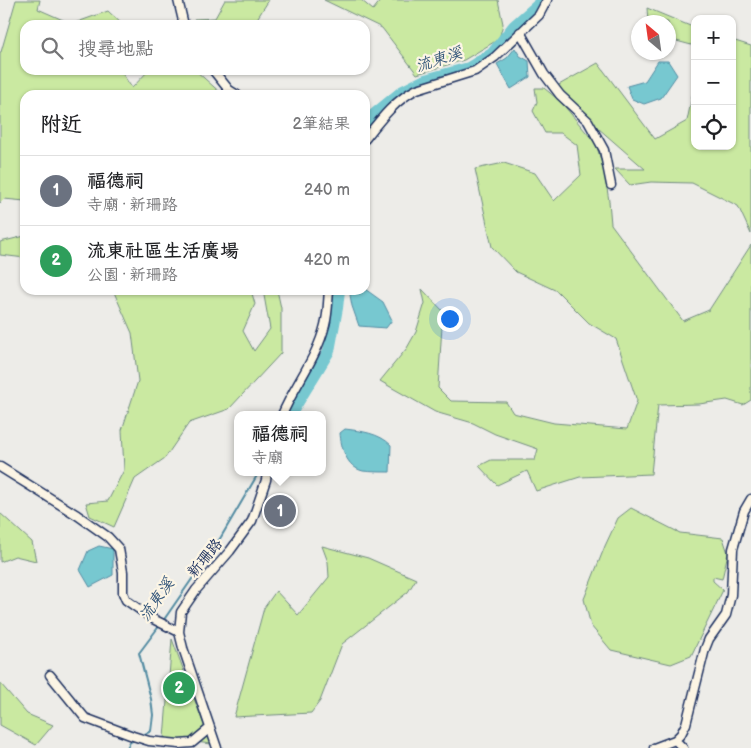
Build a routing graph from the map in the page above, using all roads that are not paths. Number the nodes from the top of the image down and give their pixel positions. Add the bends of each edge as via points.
1 (178, 0) edge
2 (547, 0) edge
3 (183, 20) edge
4 (520, 32) junction
5 (217, 75) edge
6 (229, 90) edge
7 (370, 133) edge
8 (611, 185) dead end
9 (329, 295) edge
10 (284, 411) edge
11 (0, 467) edge
12 (267, 476) edge
13 (751, 500) edge
14 (179, 632) junction
15 (50, 675) dead end
16 (210, 728) junction
17 (675, 740) junction
18 (217, 748) edge
19 (654, 748) edge
20 (683, 748) edge

1 - 3 street
2 - 4 street via 539,15
4 - 7 street via 475,72 411,92 387,112
4 - 8 street via 560,95 588,121 604,150
5 - 6 street
9 - 10 street via 326,324 313,357
11 - 14 street via 108,537 119,548 122,593 126,600
12 - 14 street, 新珊路 via 252,521 181,612
13 - 17 street via 744,511 733,549 731,596 726,615 709,638 686,724
14 - 16 street, 新珊路
15 - 16 street via 85,718 133,736 149,741 192,743
16 - 18 street, 新珊路
17 - 19 street
17 - 20 street

